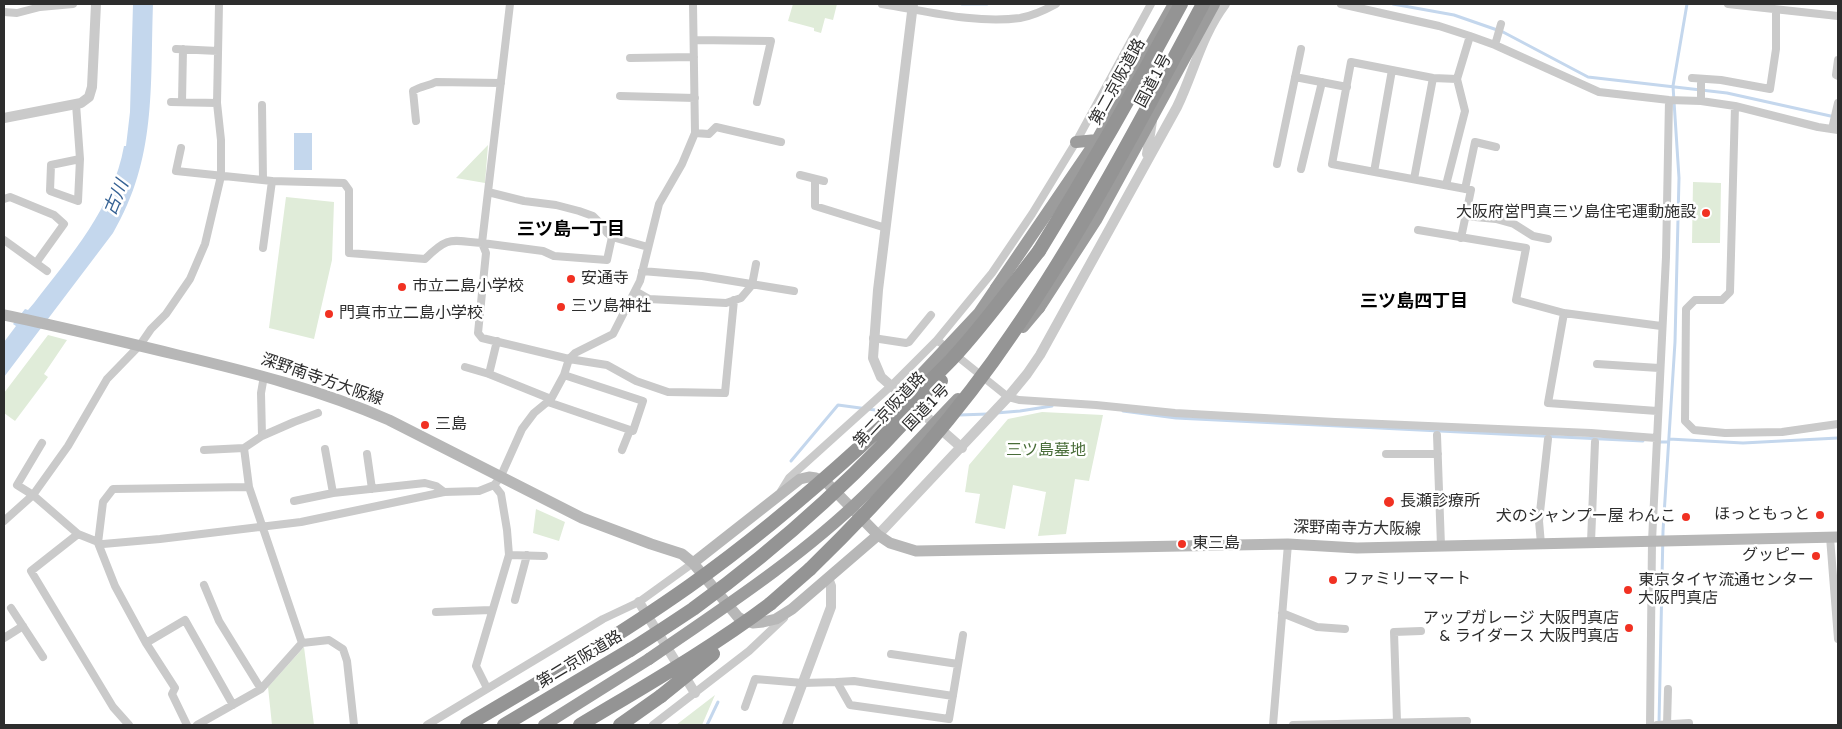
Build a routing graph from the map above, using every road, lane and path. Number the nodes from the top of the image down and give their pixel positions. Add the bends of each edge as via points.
1 (73, 4) edge
2 (96, 4) edge
3 (219, 4) edge
4 (510, 4) edge
5 (693, 4) edge
6 (882, 4) edge
7 (1054, 4) edge
8 (1151, 4) edge
9 (1174, 4) edge
10 (1180, 4) edge
11 (1203, 4) edge
12 (1214, 4) edge
13 (1224, 4) edge
14 (1341, 4) edge
15 (1728, 4) edge
16 (913, 6) edge
17 (1796, 8) edge
18 (1776, 10) junction
19 (4, 12) edge
20 (1838, 16) edge
21 (1501, 24) dead end
22 (1470, 36) junction
23 (694, 40) junction
24 (1495, 45) junction
25 (1301, 49) dead end
26 (218, 51) junction
27 (694, 57) junction
28 (630, 58) dead end
29 (1838, 60) edge
30 (1392, 70) junction
31 (1838, 76) edge
32 (1295, 77) junction
33 (1433, 78) junction
34 (1692, 78) dead end
35 (1457, 79) junction
36 (1701, 79) junction
37 (1322, 82) junction
38 (501, 83) junction
39 (1347, 87) junction
40 (620, 96) dead end
41 (695, 98) junction
42 (1669, 100) junction
43 (1701, 101) junction
44 (172, 102) dead end
45 (182, 102) junction
46 (757, 102) dead end
47 (217, 103) junction
48 (76, 104) junction
49 (262, 105) dead end
50 (1735, 106) junction
51 (1838, 107) edge
52 (1153, 116) junction
53 (4, 118) edge
54 (416, 121) dead end
55 (1835, 130) edge
56 (695, 133) junction
57 (1097, 140) junction
58 (781, 142) dead end
59 (1076, 142) junction
60 (1496, 147) dead end
61 (181, 148) dead end
62 (80, 159) junction
63 (1145, 162) junction
64 (1277, 164) dead end
65 (1301, 169) dead end
66 (1374, 172) junction
67 (800, 175) dead end
68 (221, 176) junction
69 (815, 179) junction
70 (1414, 179) junction
71 (263, 180) junction
72 (272, 181) junction
73 (824, 181) dead end
74 (1446, 185) junction
75 (1465, 189) junction
76 (488, 192) junction
77 (4, 199) edge
78 (1465, 216) junction
79 (886, 228) junction
80 (1418, 230) dead end
81 (612, 237) junction
82 (1461, 238) junction
83 (4, 240) edge
84 (1548, 240) dead end
85 (482, 243) junction
86 (648, 247) junction
87 (263, 248) dead end
88 (1039, 251) junction
89 (36, 263) junction
90 (756, 264) dead end
91 (47, 271) dead end
92 (642, 272) junction
93 (752, 285) junction
94 (635, 291) junction
95 (794, 291) dead end
96 (734, 300) junction
97 (1564, 313) junction
98 (932, 315) dead end
99 (9, 316) edge
100 (1661, 326) junction
101 (873, 338) junction
102 (497, 342) junction
103 (942, 344) junction
104 (140, 345) junction
105 (569, 359) junction
106 (1597, 364) dead end
107 (465, 367) dead end
108 (1659, 368) junction
109 (489, 374) junction
110 (564, 375) junction
111 (981, 375) junction
112 (264, 376) junction
113 (891, 386) junction
114 (1008, 397) junction
115 (905, 398) junction
116 (550, 400) junction
117 (1657, 411) junction
118 (318, 413) dead end
119 (933, 422) junction
120 (1838, 424) edge
121 (630, 430) junction
122 (1438, 435) dead end
123 (262, 436) junction
124 (1656, 438) junction
125 (1548, 440) dead end
126 (1595, 442) dead end
127 (42, 443) dead end
128 (244, 448) junction
129 (962, 448) junction
130 (325, 449) dead end
131 (204, 450) dead end
132 (622, 450) dead end
133 (368, 454) dead end
134 (1386, 454) dead end
135 (1438, 454) junction
136 (497, 482) junction
137 (249, 487) junction
138 (372, 489) junction
139 (444, 492) junction
140 (332, 493) junction
141 (33, 495) junction
142 (779, 495) junction
143 (294, 502) dead end
144 (4, 521) edge
145 (262, 527) junction
146 (78, 534) junction
147 (878, 536) junction
148 (1834, 537) edge
149 (1654, 541) junction
150 (1591, 542) junction
151 (98, 543) junction
152 (1288, 544) junction
153 (1541, 544) junction
154 (1441, 546) junction
155 (509, 555) junction
156 (527, 556) junction
157 (544, 556) dead end
158 (693, 563) junction
159 (828, 578) junction
160 (204, 585) dead end
161 (515, 600) dead end
162 (639, 602) junction
163 (770, 604) junction
164 (11, 608) dead end
165 (491, 610) junction
166 (792, 610) junction
167 (436, 612) dead end
168 (1282, 613) junction
169 (23, 626) junction
170 (1345, 629) dead end
171 (1421, 631) dead end
172 (963, 635) dead end
173 (4, 638) edge
174 (1838, 639) edge
175 (146, 643) junction
176 (302, 643) junction
177 (891, 654) dead end
178 (43, 657) dead end
179 (958, 664) junction
180 (838, 682) junction
181 (803, 683) junction
182 (488, 688) junction
183 (261, 689) junction
184 (1668, 689) dead end
185 (695, 693) junction
186 (953, 696) junction
187 (233, 705) junction
188 (745, 707) dead end
189 (1467, 721) dead end
190 (1397, 722) junction
191 (1433, 723) edge
192 (128, 725) edge
193 (187, 725) edge
194 (197, 725) edge
195 (354, 725) edge
196 (428, 725) edge
197 (467, 725) edge
198 (504, 725) edge
199 (513, 725) edge
200 (544, 725) edge
201 (580, 725) edge
202 (620, 725) edge
203 (653, 725) edge
204 (787, 725) edge
205 (1273, 725) edge
206 (1293, 725) edge
207 (1650, 725) edge
208 (1657, 725) edge
209 (1667, 725) edge
210 (1689, 725) edge

1 - 19 street
2 - 48 street via 92,87 89,97
3 - 26 street
4 - 38 street
5 - 23 street
6 - 16 street
7 - 16 street via 1021,18 982,19
8 - 59 street
9 - 57 highway, 国道1号
10 - 88 highway, 第二京阪道路 via 1074,196
11 - 163 highway, bridge via 1094,206 1012,336 944,426 902,475 854,526
12 - 52 highway, 国道1号
13 - 63 street via 1198,51 1177,107
14 - 22 street
15 - 18 street
16 - 79 street
17 - 18 street
17 - 20 street
18 - 36 street via 1776,49 1770,89
21 - 24 street
22 - 24 street
22 - 35 street
23 - 27 street
23 - 46 street via 771,41
24 - 42 street via 1599,92
25 - 32 street
26 - 45 street via 179,49
26 - 47 street
27 - 28 street
27 - 41 street
29 - 31 street
30 - 33 street
30 - 39 street via 1352,62
30 - 66 street
32 - 37 street
32 - 64 street
33 - 35 street
33 - 70 street
34 - 36 street
35 - 74 street via 1465,111
36 - 43 street
37 - 39 street
37 - 65 street
38 - 54 street via 436,82 420,87 413,91
38 - 76 street
39 - 66 street via 1332,164
40 - 41 street
41 - 56 street
42 - 43 street
42 - 100 street via 1666,257
43 - 50 street
44 - 45 street
45 - 47 street
47 - 68 street
48 - 53 street
48 - 62 street
49 - 71 street
50 - 55 street
50 - 120 street via 1730,292 1722,300 1695,300 1686,309 1685,421 1694,430 1725,433 1782,432
51 - 55 street
52 - 63 street
52 - 111 highway, 国道1号, bridge via 1096,220 1039,308
56 - 58 street via 709,134 716,127
56 - 86 street via 659,204
57 - 59 highway
57 - 103 highway, 国道1号, bridge via 979,313
59 - 103 street via 1020,232
60 - 75 street via 1474,142
61 - 68 street via 176,171
62 - 62 street via 51,165 50,191 78,201
63 - 114 street via 1040,355
66 - 70 street
67 - 69 street
68 - 71 street
68 - 104 street via 205,244 190,279
69 - 73 street
69 - 79 street via 815,206
70 - 74 street
71 - 72 street
72 - 85 street via 344,183 349,190 349,253 425,259 448,240
72 - 87 street
74 - 75 street
75 - 78 street via 1471,190
76 - 81 street via 593,216
76 - 85 street
77 - 89 street via 10,197 54,215 64,224
78 - 82 street
78 - 84 street via 1514,224 1533,236
79 - 101 street
80 - 82 street
81 - 85 street via 607,260 554,256 543,251
81 - 86 street
82 - 97 street via 1526,248 1516,300
83 - 89 street
85 - 102 street via 486,254 478,333 482,338
86 - 92 street
88 - 197 highway, bridge via 951,359 816,486 688,587 613,637
88 - 198 highway, 第二京阪道路, bridge via 990,320 923,403 812,513 692,609
89 - 91 street
90 - 93 street
92 - 93 street via 702,276
92 - 94 street
93 - 95 street
93 - 96 street via 741,298
94 - 96 street via 649,299 726,303
94 - 105 street via 613,334
96 - 105 street via 725,394 668,392 636,381 606,365
97 - 100 street
97 - 117 street via 1548,403
98 - 101 street via 909,342
99 - 104 main road, 深野南寺方大阪線
100 - 108 street
101 - 113 street via 872,358 880,377
102 - 105 street
102 - 109 street
103 - 111 street
103 - 113 street
103 - 115 highway, 国道1号, bridge
104 - 112 main road, 深野南寺方大阪線
104 - 141 street via 107,379 68,446
105 - 110 street
106 - 108 street
107 - 109 street
108 - 117 street
109 - 116 street
110 - 116 street
110 - 121 street via 643,402 633,431
111 - 114 street
111 - 119 highway, 国道1号, bridge
112 - 123 street
112 - 136 main road, 深野南寺方大阪線 via 319,392 389,420
113 - 115 street
113 - 142 street via 789,478
114 - 124 street via 1175,413
114 - 129 street
115 - 119 street
115 - 199 highway, 国道1号, bridge via 862,461 811,519 756,567 643,647
116 - 121 street
116 - 136 street via 522,429
117 - 124 street
118 - 123 street
119 - 129 street
119 - 200 highway, 国道1号, bridge via 864,496 790,560 649,659
121 - 132 street
122 - 135 street
123 - 128 street
124 - 149 street
125 - 153 street via 1539,521
126 - 150 street
127 - 141 street via 17,485
128 - 131 street
128 - 137 street
129 - 147 street
130 - 140 street
133 - 138 street
134 - 135 street
135 - 154 street
136 - 139 street via 479,492
136 - 155 street
136 - 158 main road, 深野南寺方大阪線 via 582,518 682,554
137 - 145 street
137 - 151 street via 113,489 103,502
138 - 139 street via 425,483
138 - 140 street
139 - 145 street
140 - 143 street
141 - 144 street
141 - 146 street
142 - 147 main road, 深野南寺方大阪線 via 808,477 826,482
142 - 158 main road, 深野南寺方大阪線
145 - 151 street via 160,540
145 - 176 street
146 - 151 street
146 - 192 street via 31,571 113,708
147 - 152 main road, 深野南寺方大阪線 via 916,551
147 - 159 main road, 深野南寺方大阪線
148 - 149 main road, 深野南寺方大阪線
148 - 174 street
149 - 150 main road, 深野南寺方大阪線
149 - 207 street
150 - 153 main road, 深野南寺方大阪線
151 - 175 street via 115,586
152 - 154 main road, 深野南寺方大阪線 via 1357,548
152 - 168 street
153 - 154 main road, 深野南寺方大阪線
155 - 156 street
155 - 165 street
156 - 157 street
156 - 161 street
158 - 162 street
158 - 166 main road, 深野南寺方大阪線 via 743,620 763,622
159 - 166 main road, 深野南寺方大阪線
159 - 181 street via 831,607
160 - 183 street via 219,621
162 - 182 street via 602,619
162 - 185 street
163 - 201 highway, bridge via 728,636
163 - 202 highway, bridge via 731,640
164 - 169 street
165 - 167 street
165 - 182 street via 476,666
166 - 185 street via 748,651
168 - 170 street via 1317,628
168 - 205 street
169 - 173 street
169 - 178 street
171 - 190 street via 1394,632
172 - 179 street
175 - 187 street via 185,620
175 - 193 street via 174,688 172,694
176 - 183 street
176 - 195 street via 329,640 343,650
177 - 179 street
179 - 186 street
180 - 181 street
180 - 186 street via 854,681
180 - 186 street via 850,705 949,719
181 - 188 street via 755,679
181 - 204 street
182 - 196 street
183 - 187 street
184 - 209 street
185 - 203 street
187 - 194 street
189 - 191 street
190 - 191 street
190 - 206 street
208 - 209 street
209 - 210 street

